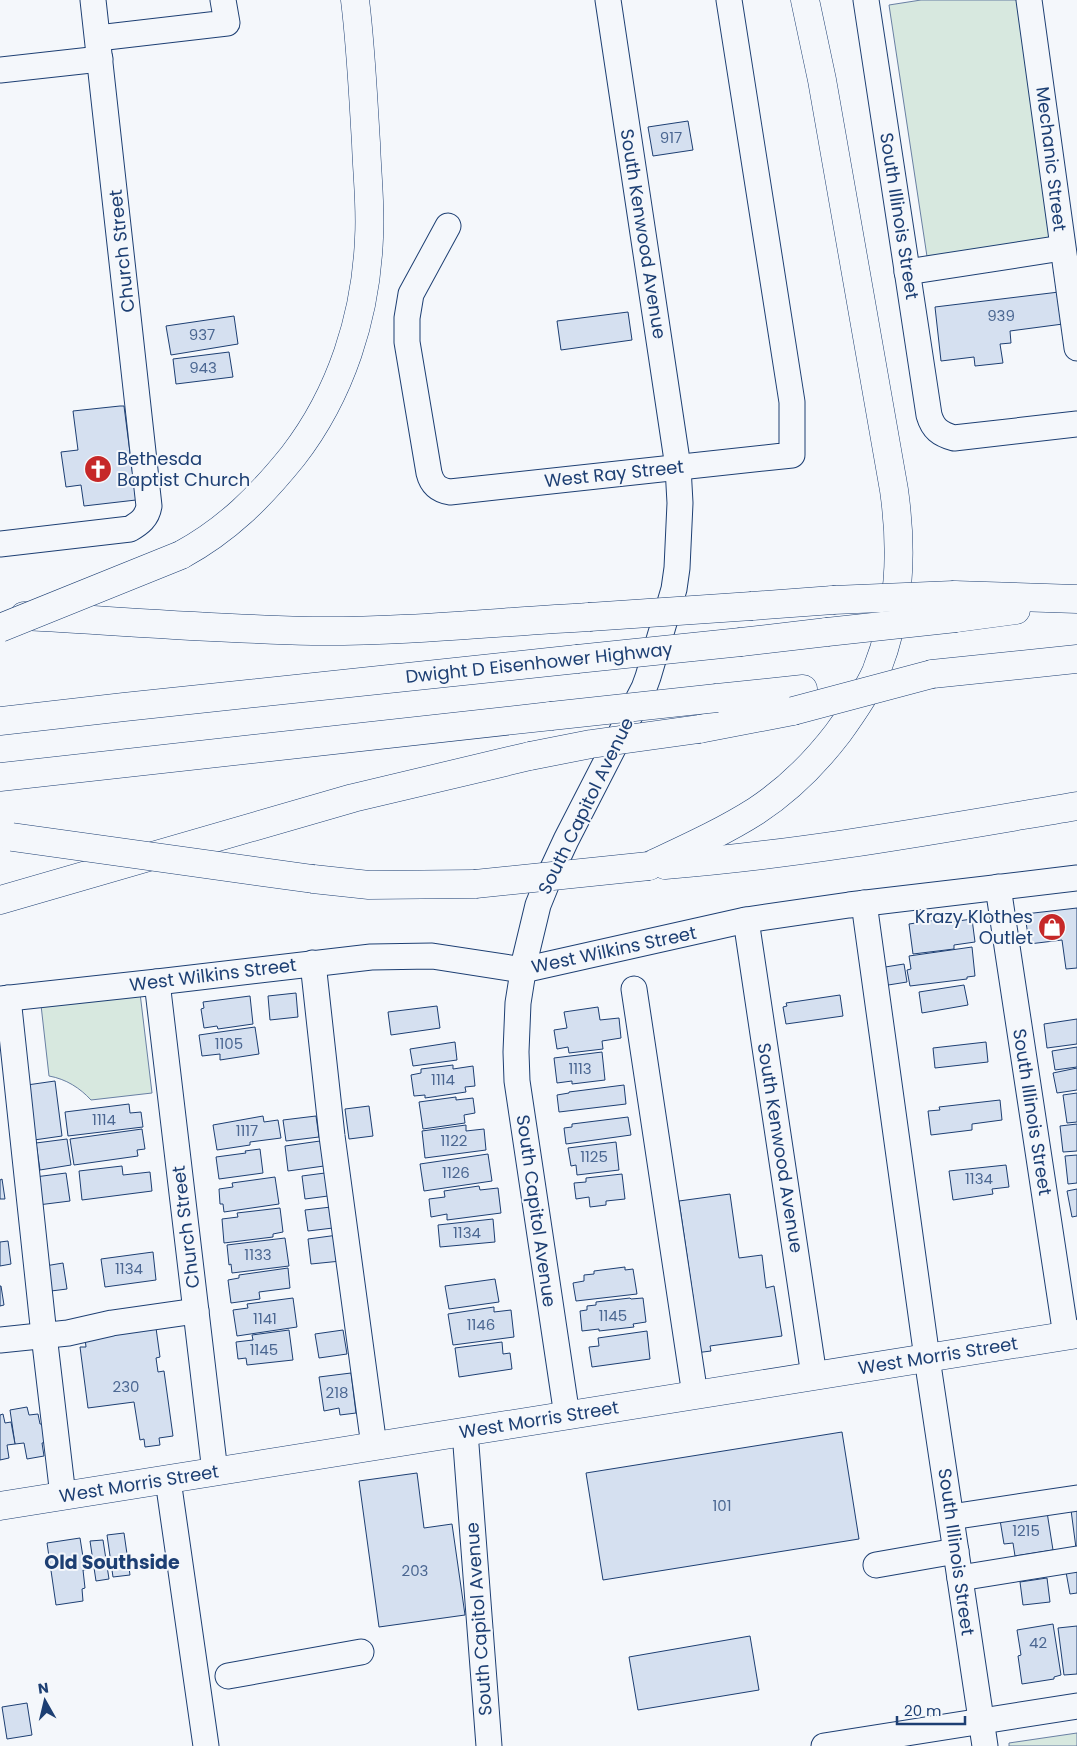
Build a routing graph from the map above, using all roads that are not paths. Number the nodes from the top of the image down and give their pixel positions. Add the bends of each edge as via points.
1 (93, 0) edge
2 (223, 0) edge
3 (355, 0) edge
4 (608, 0) edge
5 (729, 0) edge
6 (805, 0) edge
7 (866, 0) edge
8 (1029, 0) edge
9 (99, 49) junction
10 (0, 70) edge
11 (448, 226) dead end
12 (1062, 248) junction
13 (907, 272) junction
14 (1077, 348) edge
15 (1077, 424) edge
16 (678, 468) junction
17 (0, 544) edge
18 (1077, 601) edge
19 (955, 606) junction
20 (0, 615) edge
21 (0, 628) edge
22 (1077, 659) edge
23 (798, 700) junction
24 (0, 722) edge
25 (0, 777) edge
26 (1077, 806) edge
27 (6, 836) edge
28 (649, 866) junction
29 (1077, 878) edge
30 (998, 887) junction
31 (0, 900) edge
32 (864, 903) junction
33 (746, 920) junction
34 (313, 963) junction
35 (523, 970) junction
36 (157, 982) junction
37 (634, 989) dead end
38 (4, 998) edge
39 (196, 1312) junction
40 (44, 1335) junction
41 (1072, 1335) edge
42 (0, 1340) edge
43 (927, 1358) junction
44 (814, 1376) junction
45 (695, 1395) junction
46 (567, 1416) junction
47 (465, 1432) junction
48 (374, 1446) junction
49 (215, 1472) junction
50 (168, 1480) junction
51 (63, 1496) junction
52 (1077, 1498) edge
53 (0, 1506) edge
54 (951, 1517) junction
55 (956, 1551) junction
56 (1077, 1559) edge
57 (876, 1564) dead end
58 (960, 1578) junction
59 (361, 1652) dead end
60 (228, 1676) dead end
61 (1077, 1706) edge
62 (981, 1721) junction
63 (206, 1746) edge
64 (489, 1746) edge
65 (824, 1746) edge
66 (985, 1746) edge

1 - 9 street, Church Street
2 - 9 street via 227,23
3 - 21 main road, bridge via 362,59 370,230 368,257 353,339 320,414 304,442 250,505 198,546
4 - 16 street, South Kenwood Avenue
5 - 16 street, West Ray Street via 792,402 792,455
6 - 28 main road via 894,490 900,547 895,604 875,673 844,724 810,767 777,796 731,826
7 - 13 street, South Illinois Street
8 - 12 street, Mechanic Street
9 - 10 street
9 - 17 street, Church Street via 150,503 147,515 130,529
11 - 16 street, West Ray Street via 411,294 407,318 407,342 429,473 436,488 450,492
12 - 13 street
12 - 14 street, Mechanic Street
13 - 15 street, South Illinois Street via 928,414 937,430 954,438
16 - 35 street, South Capitol Avenue via 680,503 674,589 648,677 553,868 536,914
18 - 19 main road, Dwight D Eisenhower Highway
19 - 20 main road, bridge via 833,600 313,631
19 - 24 main road, Dwight D Eisenhower Highway, bridge via 827,632
22 - 23 main road, bridge via 932,674
23 - 25 main road, bridge via 717,698
23 - 31 main road, bridge via 699,729 592,744 403,785
26 - 28 main road via 828,847
27 - 28 main road, bridge via 369,885 475,884
29 - 30 street, West Wilkins Street
30 - 32 street, West Wilkins Street
30 - 41 street, South Illinois Street
32 - 33 street, West Wilkins Street
32 - 43 street, South Illinois Street
33 - 35 street, West Wilkins Street
33 - 44 street, South Kenwood Avenue
34 - 35 street, West Wilkins Street via 414,955
34 - 36 street, West Wilkins Street
34 - 48 street via 332,1136
35 - 46 street, South Capitol Avenue via 516,1032 517,1081
36 - 38 street, West Wilkins Street
36 - 39 street, Church Street
37 - 45 street
38 - 40 street
39 - 40 street via 112,1322 68,1333
39 - 49 street, Church Street
40 - 42 street
40 - 51 street
41 - 43 main road, West Morris Street
43 - 44 main road, West Morris Street
43 - 54 street, South Illinois Street
44 - 45 main road, West Morris Street
45 - 46 main road, West Morris Street
46 - 47 main road, West Morris Street
47 - 48 main road, West Morris Street
47 - 64 street, South Capitol Avenue
48 - 49 main road, West Morris Street
49 - 50 main road, West Morris Street
50 - 51 main road, West Morris Street
50 - 63 street
51 - 53 main road, West Morris Street
52 - 54 street
54 - 55 street, South Illinois Street
55 - 57 street
55 - 58 street, South Illinois Street
56 - 58 street
58 - 62 street, South Illinois Street
59 - 60 street
61 - 62 street
62 - 65 street
62 - 66 street, South Illinois Street

